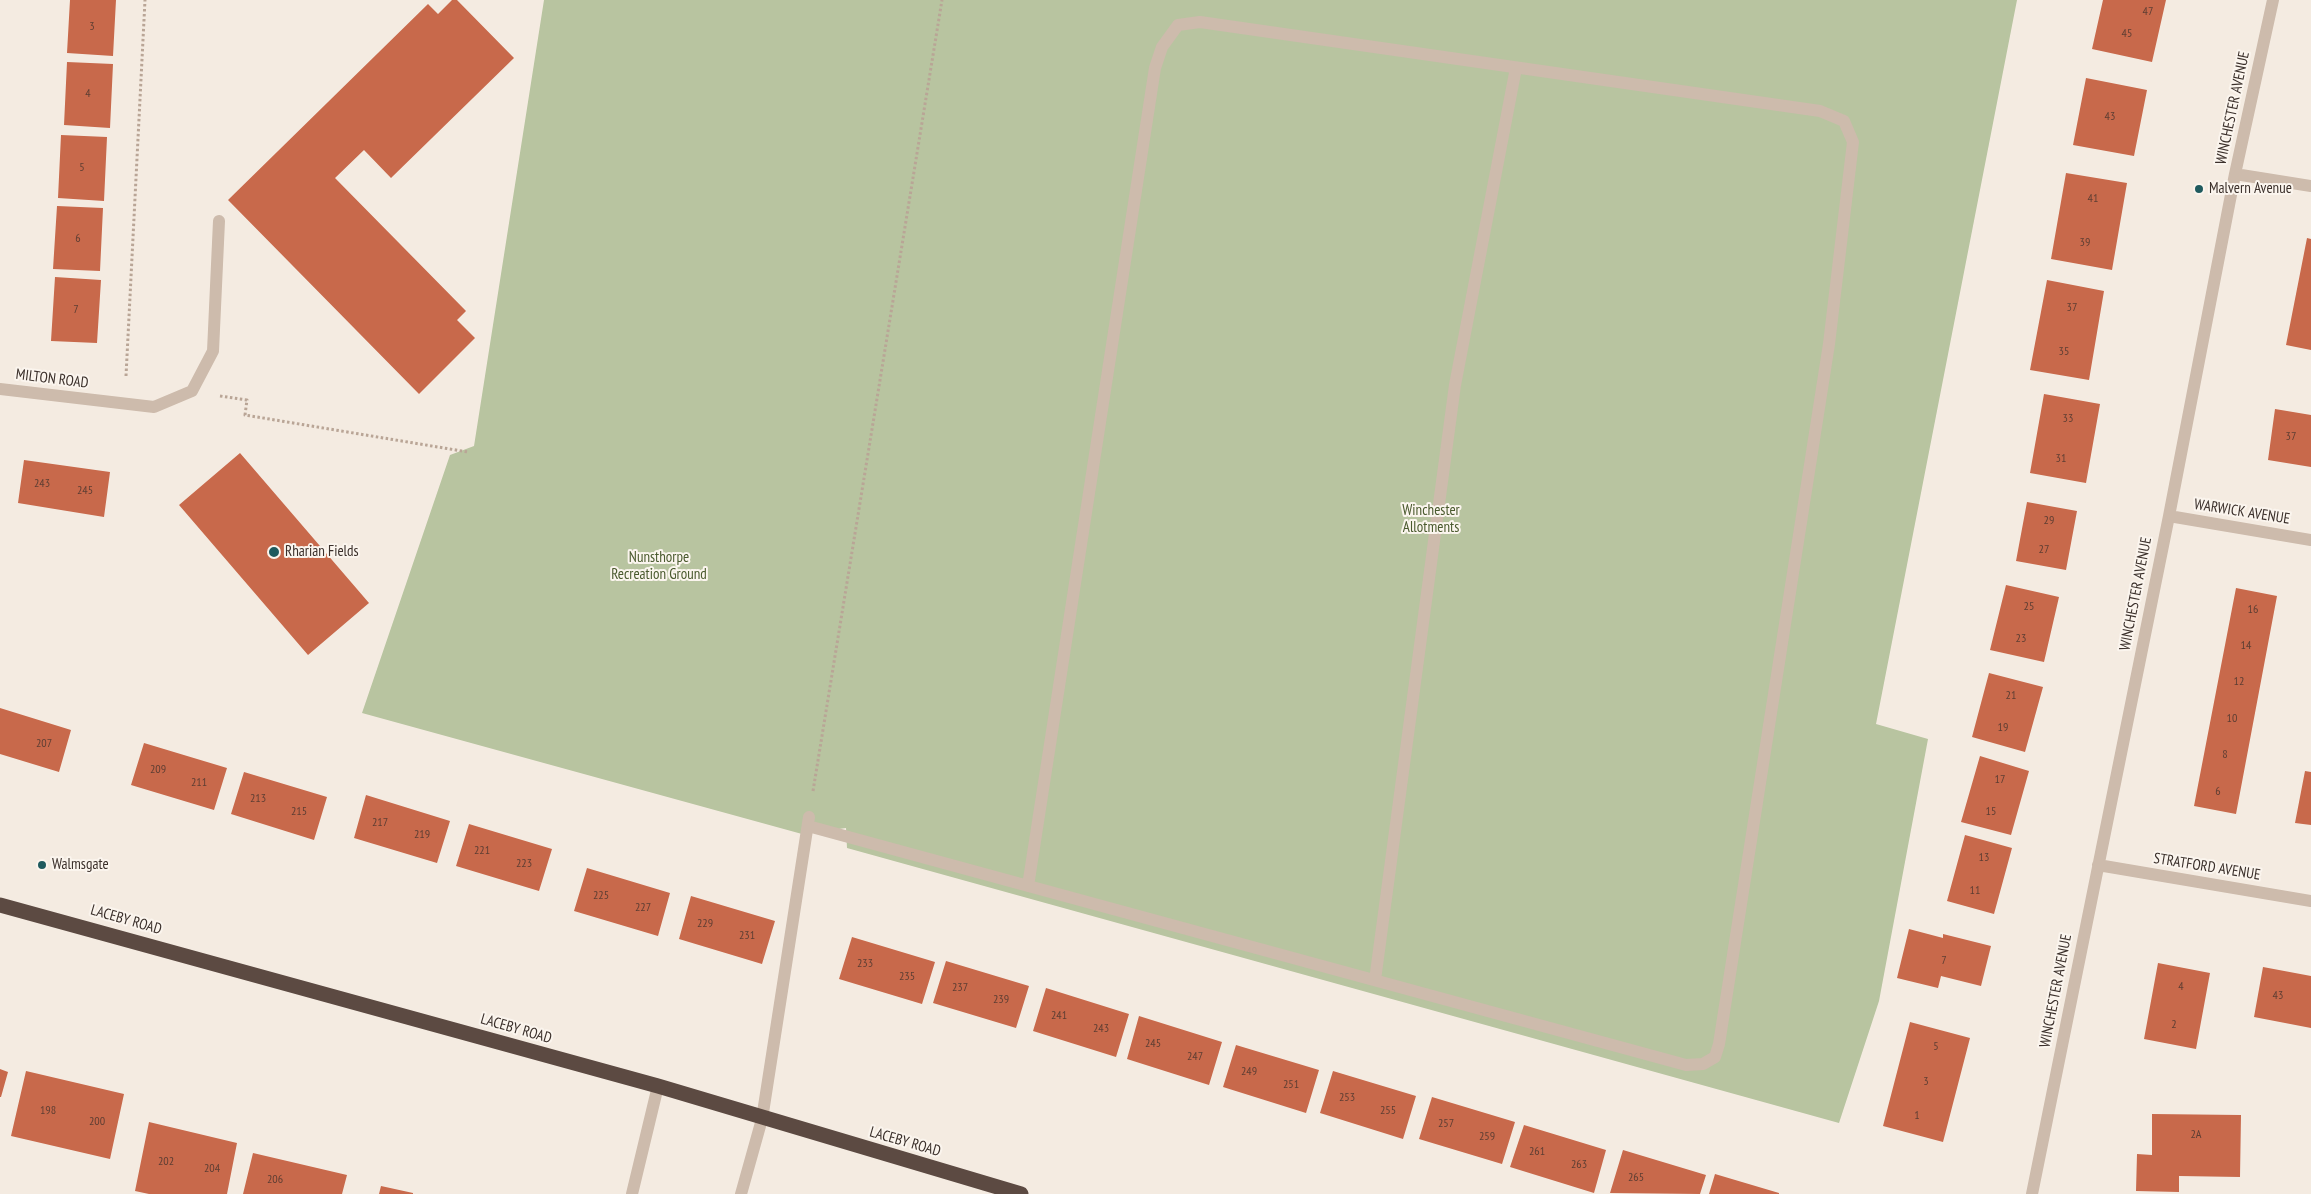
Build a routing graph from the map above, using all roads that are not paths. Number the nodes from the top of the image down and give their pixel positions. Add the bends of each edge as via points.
1 (2273, 0) edge
2 (1516, 68) junction
3 (2235, 174) junction
4 (2311, 186) edge
5 (219, 221) dead end
6 (0, 389) edge
7 (2169, 516) junction
8 (2311, 540) edge
9 (2098, 865) junction
10 (1028, 886) junction
11 (2311, 901) edge
12 (0, 905) edge
13 (1376, 980) junction
14 (658, 1086) junction
15 (762, 1119) junction
16 (632, 1194) edge
17 (741, 1194) edge
18 (1021, 1194) edge
19 (2032, 1194) edge

1 - 3 street, WINCHESTER AVENUE
2 - 10 street via 1200,22 1178,26 1162,47 1155,68
2 - 13 street via 1454,385
2 - 13 street via 1820,111 1844,122 1854,142 1827,354 1715,1057 1702,1064 1686,1065
3 - 4 street
3 - 7 street, WINCHESTER AVENUE
5 - 6 street, MILTON ROAD via 213,352 192,391 154,407
7 - 8 street, WARWICK AVENUE
7 - 9 street, WINCHESTER AVENUE
9 - 11 street, STRATFORD AVENUE
9 - 19 street, WINCHESTER AVENUE
10 - 13 street
10 - 15 street via 809,821
12 - 14 highway, LACEBY ROAD
14 - 15 highway, LACEBY ROAD
14 - 16 street
15 - 17 street
15 - 18 highway, LACEBY ROAD

